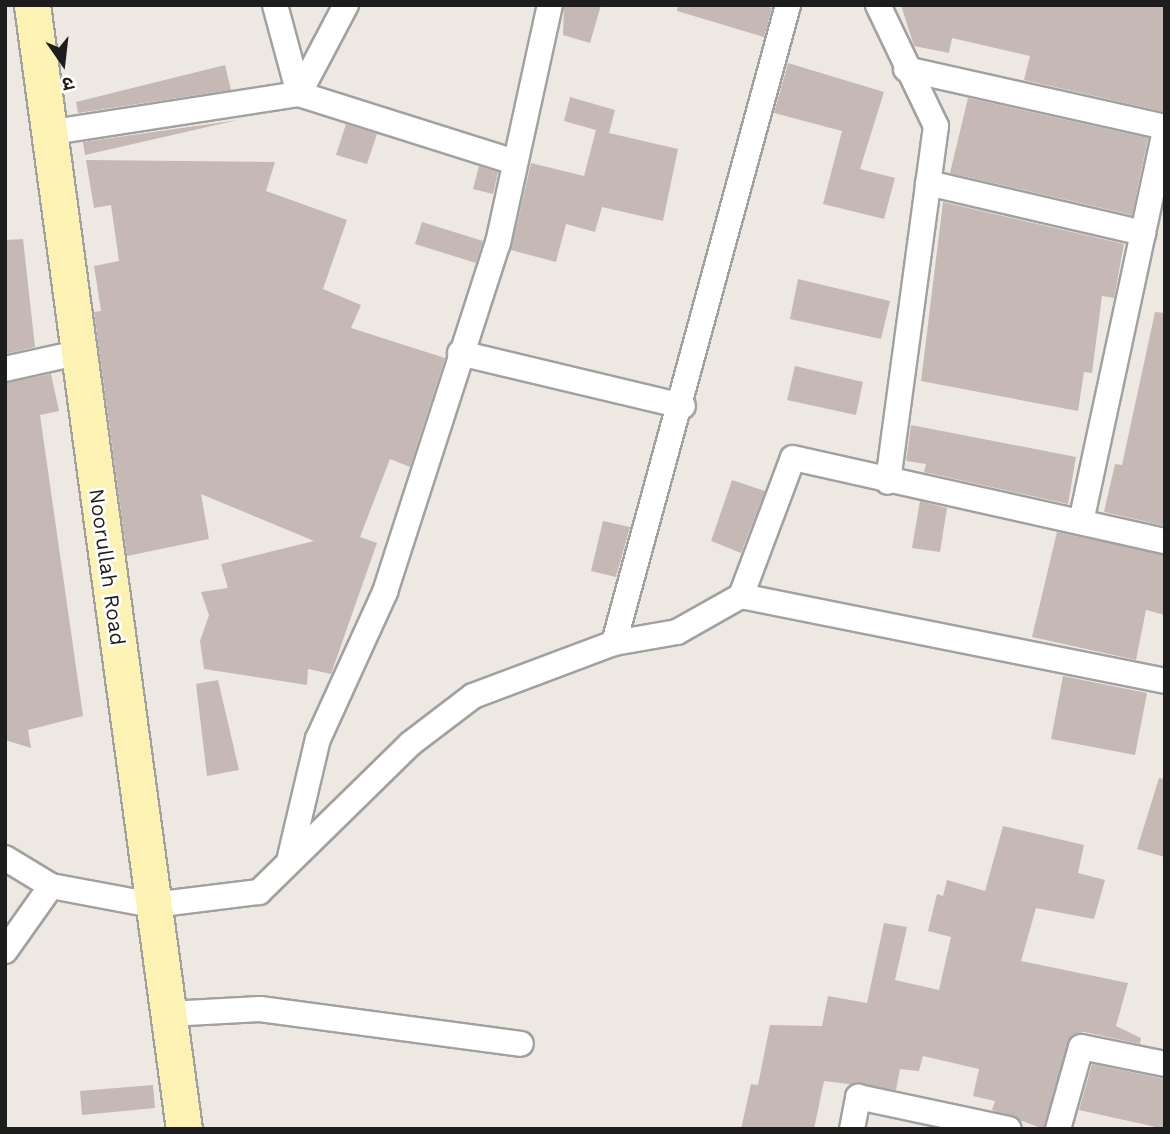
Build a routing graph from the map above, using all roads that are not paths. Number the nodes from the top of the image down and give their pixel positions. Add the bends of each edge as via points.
1 (32, 5) edge
2 (275, 5) edge
3 (346, 5) edge
4 (550, 5) edge
5 (788, 5) edge
6 (878, 5) edge
7 (906, 69) junction
8 (299, 94) junction
9 (1165, 129) edge
10 (53, 132) junction
11 (514, 162) junction
12 (928, 183) junction
13 (1143, 233) junction
14 (77, 353) junction
15 (460, 353) junction
16 (5, 369) edge
17 (683, 406) junction
18 (888, 482) junction
19 (1081, 522) junction
20 (1165, 541) edge
21 (741, 596) junction
22 (614, 643) junction
23 (1165, 681) edge
24 (290, 857) junction
25 (5, 858) edge
26 (51, 886) junction
27 (153, 905) junction
28 (5, 951) edge
29 (168, 1014) junction
30 (521, 1044) dead end
31 (1165, 1064) edge
32 (184, 1129) edge
33 (852, 1129) edge
34 (1009, 1129) edge
35 (1058, 1129) edge

1 - 10 main road, Noorullah Road
2 - 8 street
3 - 8 street
4 - 11 street
5 - 17 street
6 - 7 street
7 - 9 street
7 - 12 street via 936,126
8 - 10 street
8 - 11 street
9 - 13 street
10 - 14 main road, Noorullah Road
11 - 15 street via 498,243
12 - 13 street
12 - 18 street
13 - 19 street
14 - 16 street
14 - 27 main road, Noorullah Road
15 - 17 street
15 - 24 street via 385,592 318,739
17 - 22 street
18 - 19 street
18 - 21 street via 793,458
19 - 20 street
21 - 22 street via 677,632
21 - 23 street
22 - 24 street via 472,696 410,744 331,826
24 - 27 street via 259,892
25 - 26 street
26 - 27 street
26 - 28 street
27 - 29 main road, Noorullah Road
29 - 30 street via 260,1009
29 - 32 main road, Noorullah Road
31 - 35 street via 1081,1046
33 - 34 street via 858,1097

